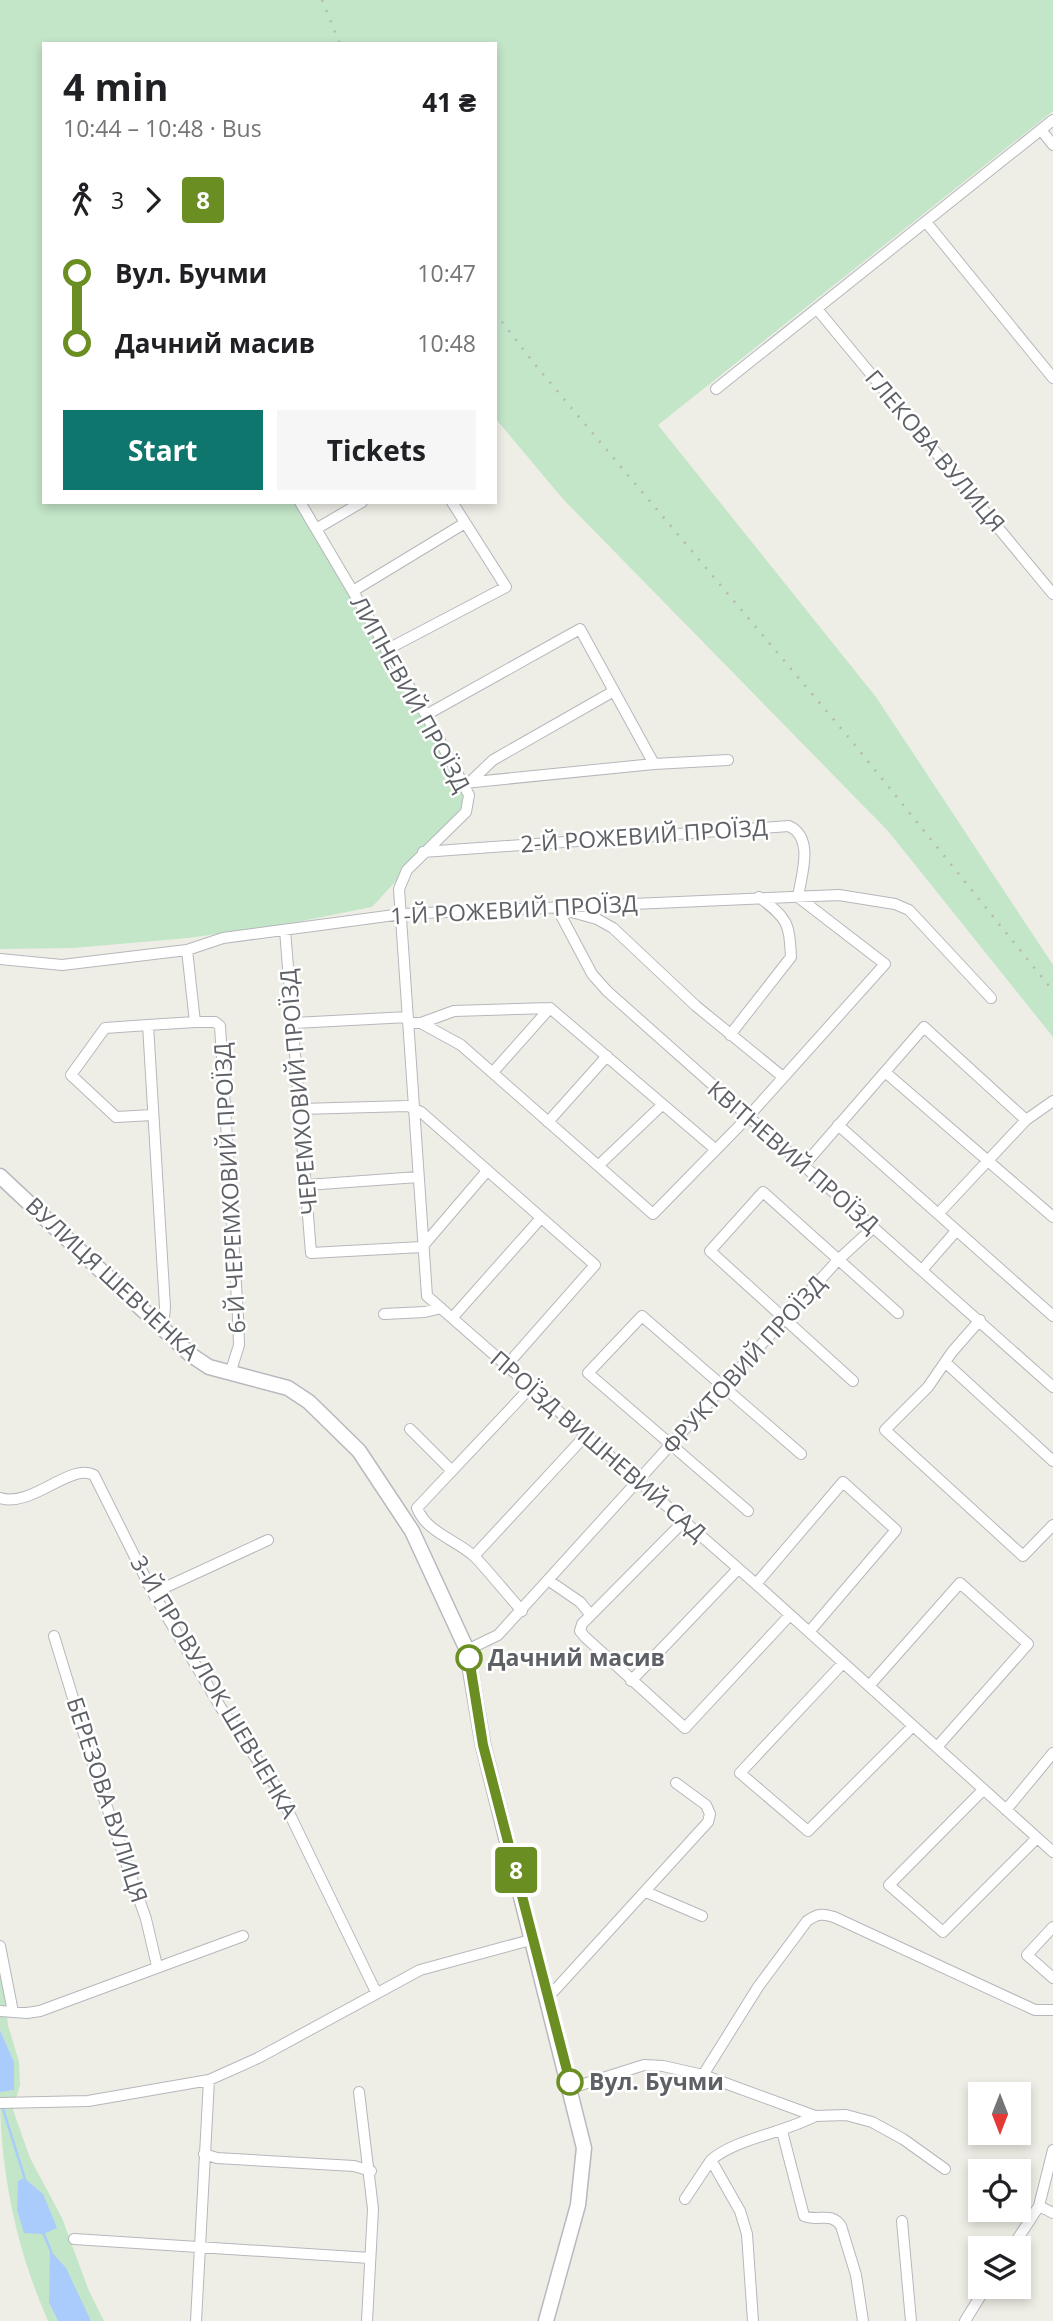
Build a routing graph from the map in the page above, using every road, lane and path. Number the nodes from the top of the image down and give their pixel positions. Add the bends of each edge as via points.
1 (1053, 120) edge
2 (1041, 130) junction
3 (1053, 145) edge
4 (926, 222) junction
5 (817, 309) junction
6 (1053, 378) edge
7 (716, 388) dead end
8 (301, 504) edge
9 (358, 504) edge
10 (453, 504) edge
11 (465, 523) junction
12 (316, 528) junction
13 (353, 592) junction
14 (1053, 594) edge
15 (386, 650) junction
16 (614, 691) junction
17 (426, 715) junction
18 (729, 760) dead end
19 (654, 764) junction
20 (467, 782) junction
21 (423, 852) junction
22 (760, 897) junction
23 (798, 897) junction
24 (557, 908) junction
25 (402, 914) junction
26 (285, 930) junction
27 (187, 950) junction
28 (0, 959) edge
29 (991, 999) dead end
30 (550, 1008) junction
31 (408, 1020) junction
32 (195, 1022) junction
33 (294, 1023) junction
34 (421, 1023) junction
35 (148, 1026) junction
36 (730, 1035) junction
37 (607, 1056) junction
38 (493, 1072) junction
39 (885, 1072) junction
40 (783, 1077) junction
41 (1053, 1101) edge
42 (662, 1105) junction
43 (300, 1109) junction
44 (413, 1109) junction
45 (153, 1115) junction
46 (747, 1118) junction
47 (1026, 1120) junction
48 (548, 1122) junction
49 (838, 1125) junction
50 (715, 1149) junction
51 (988, 1162) junction
52 (805, 1164) junction
53 (598, 1165) junction
54 (488, 1171) junction
55 (0, 1176) edge
56 (418, 1177) junction
57 (307, 1185) junction
58 (938, 1214) junction
59 (1053, 1217) edge
60 (541, 1218) junction
61 (874, 1227) junction
62 (956, 1231) junction
63 (422, 1247) junction
64 (838, 1260) junction
65 (922, 1270) junction
66 (441, 1308) junction
67 (384, 1314) dead end
68 (898, 1314) dead end
69 (1053, 1316) edge
70 (453, 1317) junction
71 (981, 1320) junction
72 (784, 1321) junction
73 (163, 1328) junction
74 (946, 1363) junction
75 (506, 1366) junction
76 (230, 1374) junction
77 (853, 1381) dead end
78 (1053, 1387) edge
79 (530, 1388) junction
80 (723, 1389) junction
81 (410, 1429) dead end
82 (585, 1436) junction
83 (672, 1445) junction
84 (801, 1454) dead end
85 (1053, 1461) edge
86 (452, 1471) junction
87 (639, 1484) junction
88 (0, 1498) edge
89 (748, 1511) dead end
90 (684, 1521) junction
91 (1053, 1525) edge
92 (268, 1540) dead end
93 (474, 1556) junction
94 (738, 1569) junction
95 (548, 1580) junction
96 (756, 1584) junction
97 (153, 1593) junction
98 (522, 1611) junction
99 (590, 1614) junction
100 (790, 1615) junction
101 (809, 1632) junction
102 (54, 1636) dead end
103 (467, 1650) junction
104 (843, 1663) junction
105 (631, 1681) junction
106 (869, 1686) junction
107 (913, 1726) junction
108 (937, 1747) junction
109 (1053, 1753) edge
110 (676, 1783) dead end
111 (984, 1790) junction
112 (1006, 1810) junction
113 (1037, 1838) junction
114 (1053, 1852) edge
115 (646, 1892) junction
116 (702, 1916) dead end
117 (1053, 1927) edge
118 (243, 1936) dead end
119 (534, 1938) junction
120 (0, 1946) edge
121 (157, 1966) junction
122 (1053, 1978) edge
123 (376, 1992) junction
124 (546, 1993) junction
125 (1053, 2010) edge
126 (0, 2011) edge
127 (13, 2012) junction
128 (703, 2075) junction
129 (209, 2080) junction
130 (571, 2088) junction
131 (359, 2092) dead end
132 (0, 2103) edge
133 (815, 2116) junction
134 (782, 2132) junction
135 (1053, 2150) edge
136 (204, 2154) junction
137 (712, 2160) junction
138 (945, 2169) dead end
139 (371, 2171) junction
140 (685, 2199) dead end
141 (1039, 2206) junction
142 (1053, 2213) edge
143 (902, 2221) dead end
144 (1019, 2236) edge
145 (74, 2239) dead end
146 (200, 2248) junction
147 (370, 2259) junction
148 (979, 2299) edge
149 (196, 2321) edge
150 (367, 2321) edge
151 (546, 2321) edge
152 (753, 2321) edge
153 (863, 2321) edge
154 (911, 2321) edge
155 (965, 2321) edge

1 - 2 street
2 - 3 street
2 - 4 street
4 - 5 street
4 - 6 street
5 - 7 street
5 - 14 street, ГЛЕКОВА ВУЛИЦЯ
8 - 12 street, ЛИПНЕВИЙ ПРОЇЗД
9 - 12 street
10 - 11 street
11 - 13 street
11 - 15 street via 506,587
12 - 13 street, ЛИПНЕВИЙ ПРОЇЗД
13 - 15 street, ЛИПНЕВИЙ ПРОЇЗД
15 - 17 street, ЛИПНЕВИЙ ПРОЇЗД
16 - 17 street via 580,629
16 - 19 street
16 - 20 street via 494,761
17 - 20 street, ЛИПНЕВИЙ ПРОЇЗД
18 - 19 street
19 - 20 street
20 - 21 street, ЛИПНЕВИЙ ПРОЇЗД via 468,809
21 - 23 street, 2-Й РОЖЕВИЙ ПРОЇЗД via 789,826 799,833 804,849
21 - 25 street, ЛИПНЕВИЙ ПРОЇЗД via 400,881
22 - 23 street, 1-Й РОЖЕВИЙ ПРОЇЗД
22 - 24 street, 1-Й РОЖЕВИЙ ПРОЇЗД
22 - 36 street via 785,916 791,957
23 - 29 street, 1-Й РОЖЕВИЙ ПРОЇЗД via 849,896 903,907
23 - 40 street via 884,964
24 - 25 street, 1-Й РОЖЕВИЙ ПРОЇЗД
24 - 36 street via 613,928
24 - 46 street, КВІТНЕВИЙ ПРОЇЗД via 600,983
25 - 26 street, 1-Й РОЖЕВИЙ ПРОЇЗД
25 - 31 street, ПРОЇЗД ВИШНЕВИЙ САД
26 - 27 street, 1-Й РОЖЕВИЙ ПРОЇЗД via 223,939
26 - 33 street, ЧЕРЕМХОВИЙ ПРОЇЗД
27 - 28 street, 1-Й РОЖЕВИЙ ПРОЇЗД via 62,965
27 - 32 street, 6-Й ЧЕРЕМХОВИЙ ПРОЇЗД
30 - 34 street via 454,1011
30 - 37 street
30 - 38 street
31 - 33 street
31 - 34 street
31 - 44 street, ПРОЇЗД ВИШНЕВИЙ САД
32 - 35 street, 6-Й ЧЕРЕМХОВИЙ ПРОЇЗД
32 - 76 street, 6-Й ЧЕРЕМХОВИЙ ПРОЇЗД via 220,1026 239,1345
33 - 43 street, ЧЕРЕМХОВИЙ ПРОЇЗД
34 - 38 street via 461,1045
35 - 45 street
35 - 45 street, 6-Й ЧЕРЕМХОВИЙ ПРОЇЗД via 105,1028 71,1075 116,1117
36 - 40 street
37 - 42 street
37 - 48 street
38 - 48 street
39 - 47 street via 924,1027
39 - 49 street
39 - 51 street
40 - 46 street
41 - 47 street
42 - 50 street
42 - 53 street
43 - 44 street
43 - 57 street, ЧЕРЕМХОВИЙ ПРОЇЗД
44 - 54 street
44 - 56 street, ПРОЇЗД ВИШНЕВИЙ САД
45 - 73 street
46 - 50 street
46 - 52 street, КВІТНЕВИЙ ПРОЇЗД
47 - 51 street
48 - 53 street
49 - 52 street
49 - 58 street
50 - 53 street via 653,1214
51 - 58 street
51 - 59 street
52 - 61 street, КВІТНЕВИЙ ПРОЇЗД
54 - 60 street
54 - 63 street
55 - 73 street, ВУЛИЦЯ ШЕВЧЕНКА
56 - 57 street
56 - 63 street, ПРОЇЗД ВИШНЕВИЙ САД
57 - 63 street, ЧЕРЕМХОВИЙ ПРОЇЗД via 311,1253
58 - 62 street
60 - 70 street
60 - 75 street via 595,1265
61 - 64 street, ФРУКТОВИЙ ПРОЇЗД
61 - 65 street, КВІТНЕВИЙ ПРОЇЗД
62 - 65 street
62 - 69 street
63 - 66 street, ПРОЇЗД ВИШНЕВИЙ САД via 427,1296
64 - 68 street
64 - 72 street, ФРУКТОВИЙ ПРОЇЗД
64 - 72 street via 763,1192 710,1251
65 - 71 street, КВІТНЕВИЙ ПРОЇЗД
66 - 67 street
66 - 70 street, ПРОЇЗД ВИШНЕВИЙ САД
70 - 75 street, ПРОЇЗД ВИШНЕВИЙ САД
71 - 74 street
71 - 78 street, КВІТНЕВИЙ ПРОЇЗД
72 - 77 street
72 - 80 street, ФРУКТОВИЙ ПРОЇЗД
73 - 76 street, ВУЛИЦЯ ШЕВЧЕНКА via 191,1355
74 - 85 street
74 - 91 street via 885,1430 1023,1556
75 - 79 street, ПРОЇЗД ВИШНЕВИЙ САД
76 - 103 street, ВУЛИЦЯ ШЕВЧЕНКА via 288,1388 359,1451 412,1531
79 - 82 street, ПРОЇЗД ВИШНЕВИЙ САД
79 - 86 street
80 - 83 street, ФРУКТОВИЙ ПРОЇЗД
80 - 83 street via 642,1316 589,1373
80 - 84 street
81 - 86 street
82 - 87 street, ПРОЇЗД ВИШНЕВИЙ САД
82 - 93 street
83 - 87 street, ФРУКТОВИЙ ПРОЇЗД
83 - 89 street
86 - 93 street via 418,1508 421,1518
87 - 90 street, ПРОЇЗД ВИШНЕВИЙ САД
87 - 95 street, ФРУКТОВИЙ ПРОЇЗД
88 - 97 street, 3-Й ПРОВУЛОК ШЕВЧЕНКА via 21,1500 81,1472 94,1475
90 - 94 street, ПРОЇЗД ВИШНЕВИЙ САД
90 - 99 street
92 - 97 street
93 - 98 street
94 - 96 street, ПРОЇЗД ВИШНЕВИЙ САД
94 - 105 street
95 - 98 street, ФРУКТОВИЙ ПРОЇЗД
95 - 99 street
96 - 100 street, ПРОЇЗД ВИШНЕВИЙ САД
96 - 101 street via 843,1482 896,1531
97 - 123 street, 3-Й ПРОВУЛОК ШЕВЧЕНКА via 221,1709 277,1788
98 - 103 street, ФРУКТОВИЙ ПРОЇЗД via 498,1635
99 - 105 street via 580,1631
100 - 101 street, ПРОЇЗД ВИШНЕВИЙ САД
100 - 105 street via 685,1728
101 - 104 street, ПРОЇЗД ВИШНЕВИЙ САД
102 - 121 street, БЕРЕЗОВА ВУЛИЦЯ via 146,1919
103 - 119 street, ВУЛИЦЯ ШЕВЧЕНКА via 483,1745
104 - 106 street, ПРОЇЗД ВИШНЕВИЙ САД
104 - 107 street via 740,1773 808,1831
106 - 107 street, ПРОЇЗД ВИШНЕВИЙ САД
106 - 108 street via 960,1583 980,1600 1028,1644
107 - 108 street, ПРОЇЗД ВИШНЕВИЙ САД
108 - 111 street, ПРОЇЗД ВИШНЕВИЙ САД
109 - 112 street
110 - 115 street via 706,1805 708,1822
111 - 112 street, ПРОЇЗД ВИШНЕВИЙ САД
111 - 113 street via 889,1885 943,1933
112 - 113 street, ПРОЇЗД ВИШНЕВИЙ САД
113 - 114 street, ПРОЇЗД ВИШНЕВИЙ САД
115 - 116 street
115 - 124 street via 554,1991
117 - 122 street via 1027,1955
118 - 121 street
119 - 123 street via 457,1957
119 - 124 street, ВУЛИЦЯ ШЕВЧЕНКА
120 - 127 street
121 - 127 street via 40,2011
123 - 129 street via 280,2047
124 - 130 street, ВУЛИЦЯ ШЕВЧЕНКА
125 - 128 street via 1035,2010 824,1913 807,1921 758,1987
126 - 127 street
128 - 130 street via 643,2065
128 - 133 street
129 - 132 street via 88,2101
129 - 136 street
130 - 151 street, ВУЛИЦЯ ШЕВЧЕНКА via 584,2148 578,2205
131 - 139 street
133 - 134 street
133 - 138 street via 846,2115 872,2122
134 - 137 street via 721,2152
134 - 153 street via 804,2216 828,2216 841,2226 856,2275
135 - 141 street
136 - 139 street
136 - 146 street
137 - 140 street
137 - 152 street via 740,2211 747,2234
139 - 147 street
141 - 142 street
141 - 144 street
143 - 154 street
145 - 146 street
146 - 147 street
146 - 149 street
147 - 150 street
148 - 155 street

